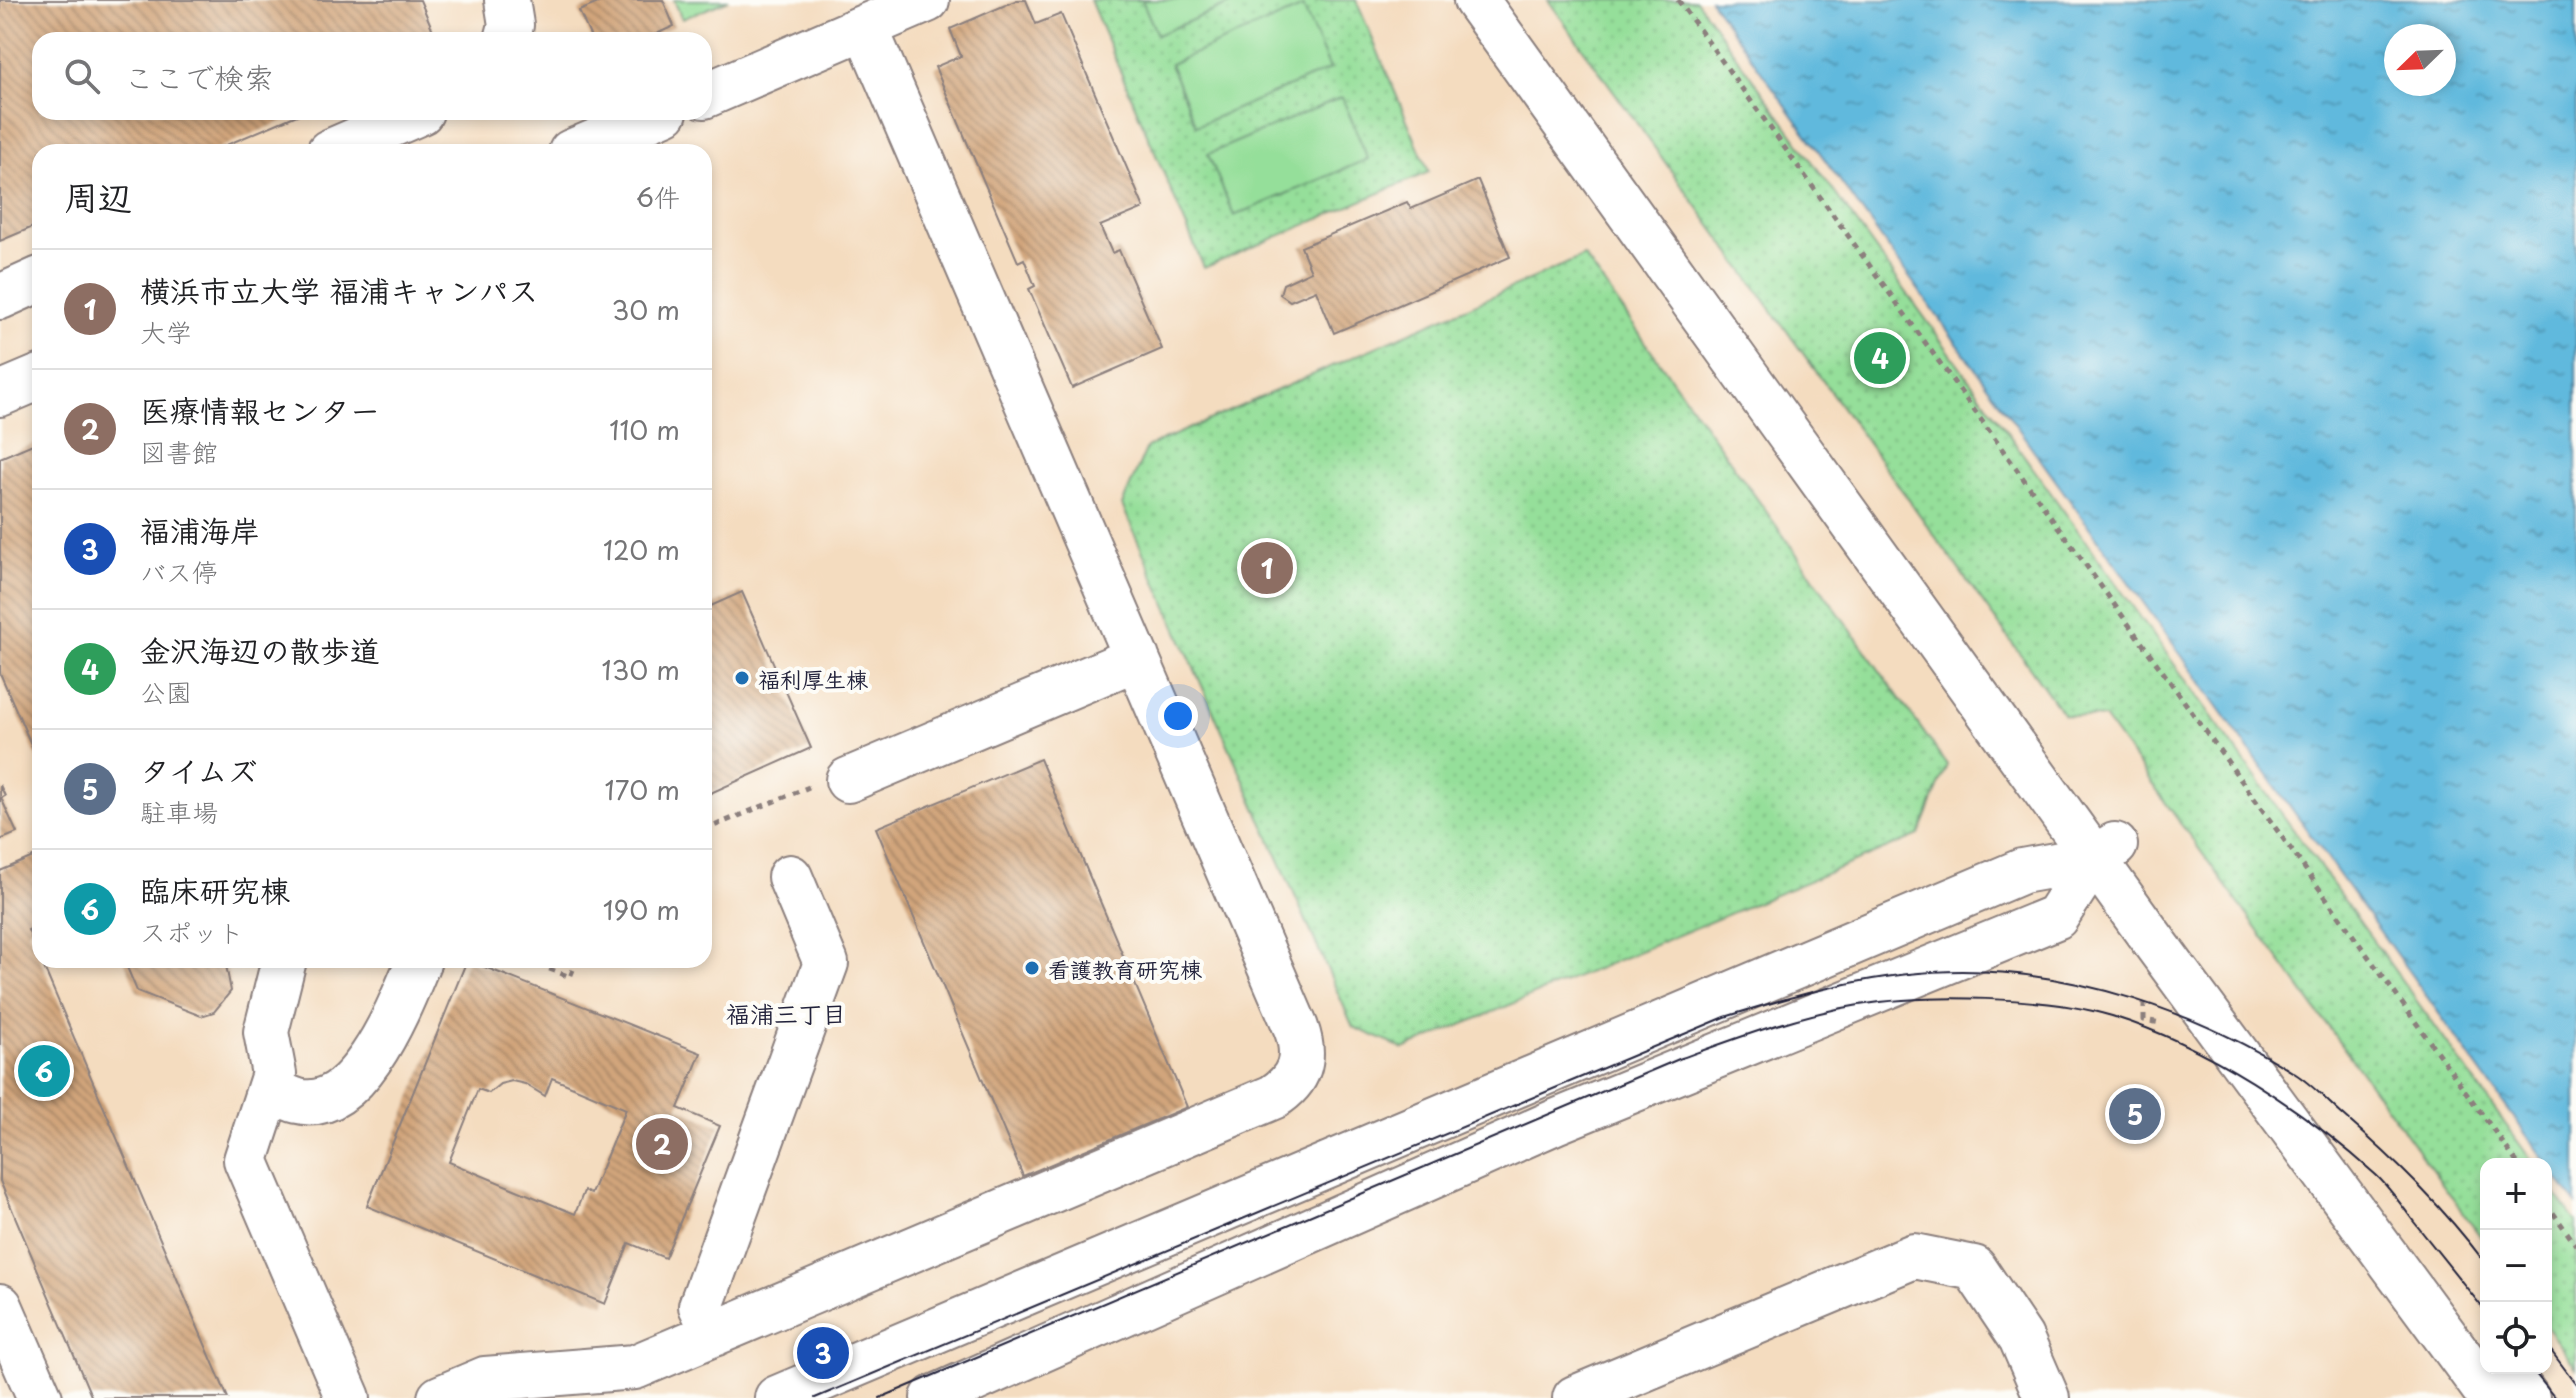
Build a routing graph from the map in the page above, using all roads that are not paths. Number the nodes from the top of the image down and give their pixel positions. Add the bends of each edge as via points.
1 (507, 0) edge
2 (927, 0) edge
3 (1476, 0) edge
4 (1507, 0) edge
5 (865, 27) junction
6 (509, 32) edge
7 (712, 93) edge
8 (403, 120) edge
9 (646, 120) edge
10 (347, 144) edge
11 (590, 144) edge
12 (32, 283) edge
13 (0, 297) edge
14 (32, 380) edge
15 (0, 394) edge
16 (1137, 658) junction
17 (848, 780) road end
18 (2105, 851) junction
19 (790, 877) dead end
20 (282, 968) edge
21 (415, 968) edge
22 (270, 1088) junction
23 (0, 1306) edge
24 (714, 1334) junction
25 (2480, 1335) edge
26 (2509, 1374) edge
27 (40, 1398) edge
28 (348, 1398) edge
29 (440, 1398) edge
30 (777, 1398) edge
31 (933, 1398) edge
32 (1575, 1398) edge
33 (2047, 1398) edge
34 (2491, 1398) edge
35 (2527, 1398) edge

1 - 6 street
2 - 5 street
3 - 18 street
4 - 18 street
5 - 7 street
5 - 16 street
8 - 10 street
9 - 11 street
12 - 13 street
14 - 15 street
16 - 17 street
16 - 24 street via 1296,1028 1302,1055 1294,1080 1273,1097
18 - 25 street
18 - 30 street via 2022,871
18 - 31 street via 2056,917 1555,1122
18 - 34 street
19 - 24 street via 826,963 701,1306
20 - 22 street via 267,1024 274,1074
21 - 22 street via 352,1085 332,1098 300,1102
22 - 28 street via 246,1160
23 - 27 street
24 - 29 street via 635,1367 485,1379
26 - 35 street
32 - 33 street via 1914,1256 1974,1268 2021,1338

